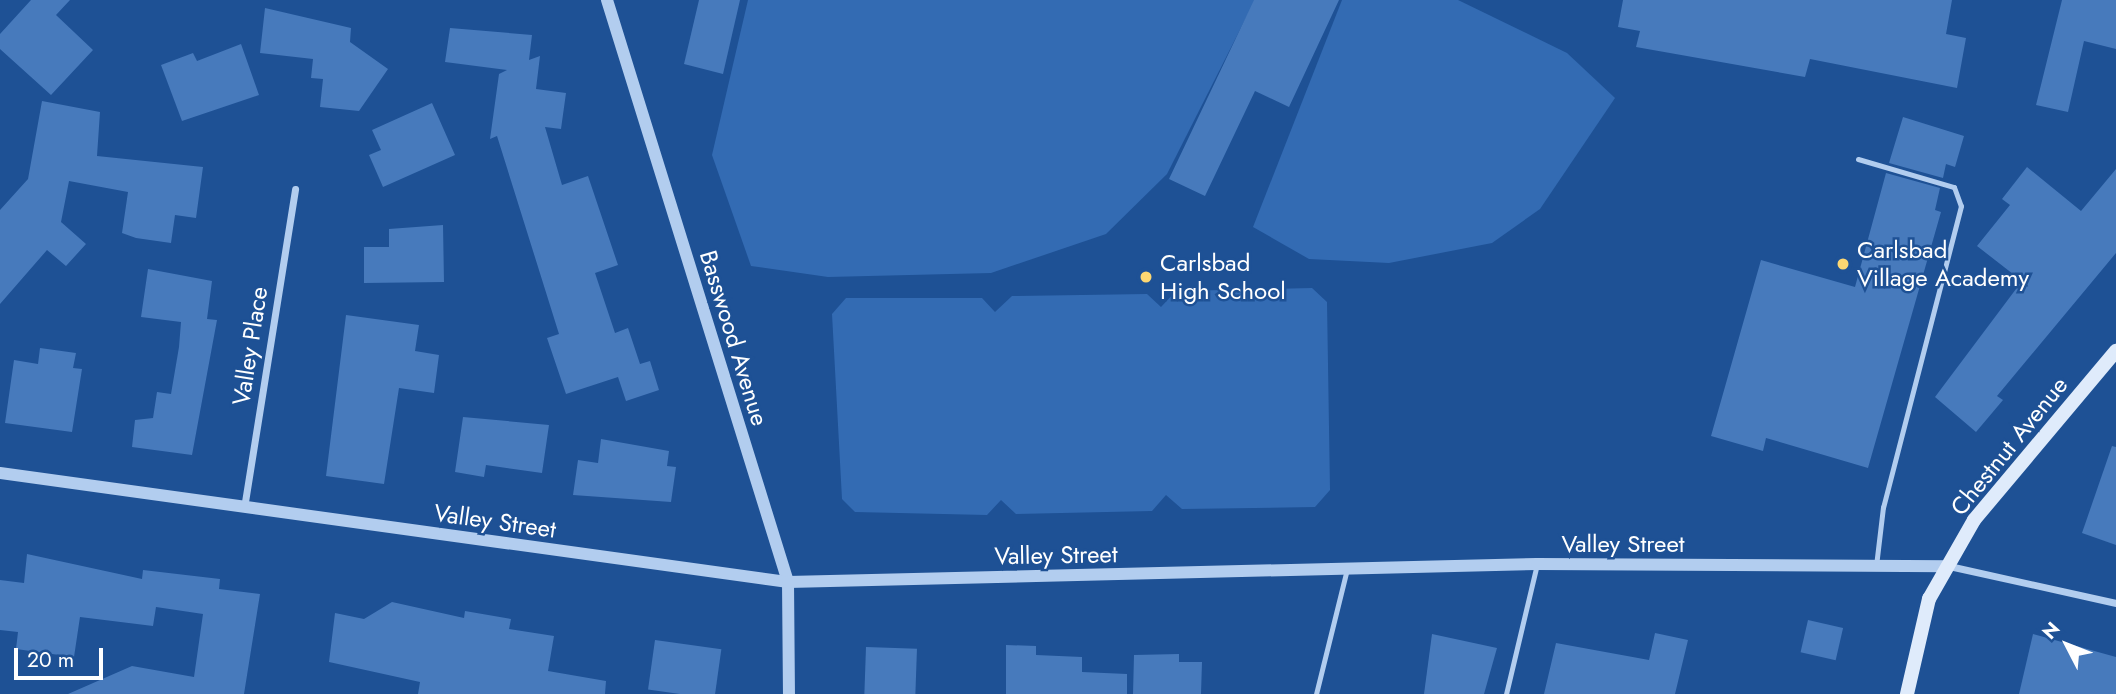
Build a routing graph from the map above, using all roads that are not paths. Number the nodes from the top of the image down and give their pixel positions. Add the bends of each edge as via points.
1 (607, 0) edge
2 (1858, 159) dead end
3 (295, 189) dead end
4 (2116, 351) edge
5 (0, 473) edge
6 (244, 509) junction
7 (1537, 564) junction
8 (1876, 566) junction
9 (1948, 566) junction
10 (1347, 569) junction
11 (788, 582) junction
12 (2116, 603) edge
13 (789, 694) edge
14 (1316, 694) edge
15 (1506, 694) edge
16 (1907, 694) edge

1 - 11 street, Basswood Avenue
2 - 8 lane via 1954,187 1961,206 1883,507
3 - 6 street, Valley Place
4 - 9 main road, Chestnut Avenue via 1974,520
5 - 6 street, Valley Street
6 - 11 street, Valley Street
7 - 8 street, Valley Street
7 - 10 street, Valley Street
7 - 15 lane
8 - 9 street, Valley Street
9 - 12 street, Valley Street
9 - 16 main road, Chestnut Avenue via 1929,599
10 - 11 street, Valley Street
10 - 14 lane
11 - 13 street, Basswood Avenue

